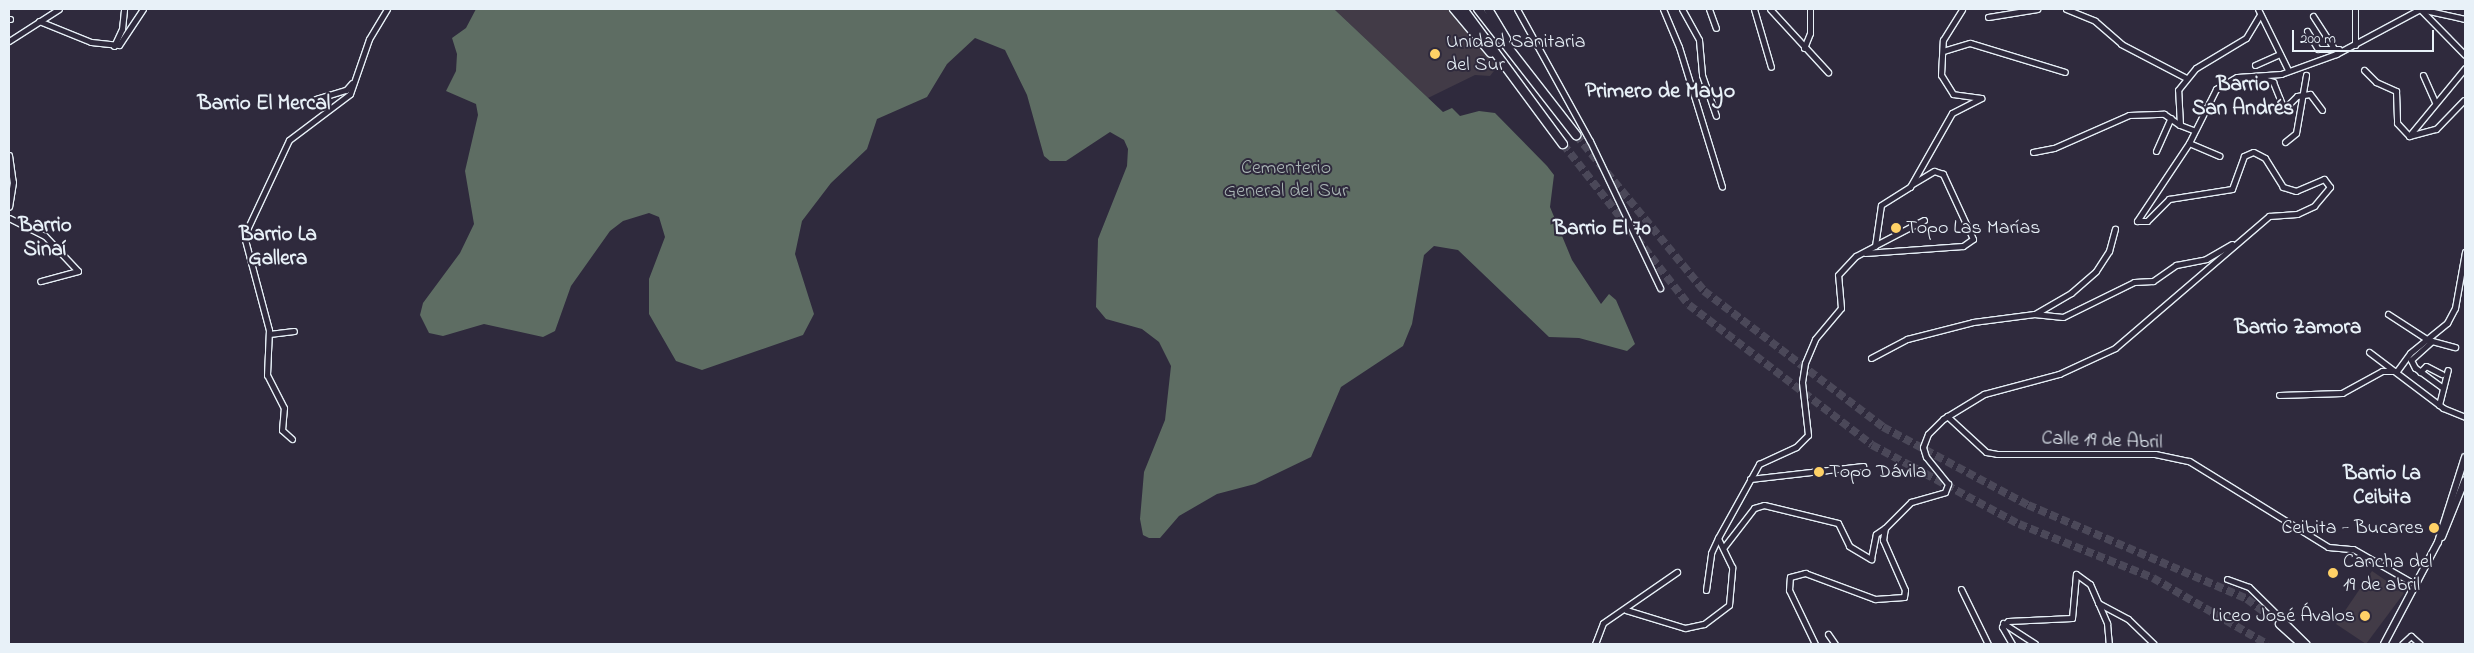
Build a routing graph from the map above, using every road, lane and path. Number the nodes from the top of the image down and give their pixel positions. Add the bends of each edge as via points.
1 (59, 9) edge
2 (124, 9) edge
3 (143, 9) edge
4 (387, 9) edge
5 (1454, 9) edge
6 (1463, 9) edge
7 (1478, 9) edge
8 (1488, 9) edge
9 (1517, 9) edge
10 (1663, 9) edge
11 (1682, 9) edge
12 (1709, 9) edge
13 (1754, 9) edge
14 (1770, 9) edge
15 (1810, 9) edge
16 (1962, 9) edge
17 (2037, 9) edge
18 (2066, 9) edge
19 (2354, 9) edge
20 (2420, 9) edge
21 (2082, 11) edge
22 (2259, 12) edge
23 (2313, 16) dead end
24 (1988, 17) dead end
25 (2465, 19) edge
26 (39, 21) junction
27 (1716, 28) dead end
28 (2307, 31) dead end
29 (9, 41) edge
30 (2355, 45) junction
31 (114, 46) junction
32 (2333, 47) junction
33 (1804, 48) junction
34 (2339, 50) junction
35 (1943, 52) junction
36 (2280, 54) junction
37 (2465, 55) edge
38 (1518, 60) junction
39 (2255, 65) dead end
40 (1505, 67) junction
41 (1771, 67) dead end
42 (2465, 68) edge
43 (359, 69) junction
44 (2288, 70) junction
45 (2364, 70) dead end
46 (1828, 72) dead end
47 (2065, 72) dead end
48 (2423, 75) dead end
49 (2253, 76) junction
50 (2306, 76) dead end
51 (2186, 78) junction
52 (2304, 94) junction
53 (316, 99) dead end
54 (2464, 100) dead end
55 (2435, 102) junction
56 (2322, 110) dead end
57 (1716, 116) dead end
58 (2171, 118) junction
59 (2180, 125) junction
60 (2193, 130) junction
61 (1576, 135) tunnel mouth
62 (2409, 136) junction
63 (2285, 142) dead end
64 (2189, 143) junction
65 (1563, 144) tunnel mouth
66 (2033, 152) dead end
67 (2156, 152) dead end
68 (9, 154) edge
69 (2220, 156) dead end
70 (1912, 184) junction
71 (1722, 187) dead end
72 (9, 207) edge
73 (9, 218) edge
74 (1924, 220) dead end
75 (2115, 229) dead end
76 (2246, 237) junction
77 (1875, 246) junction
78 (2465, 252) edge
79 (1864, 253) junction
80 (40, 281) dead end
81 (2462, 282) edge
82 (1660, 288) dead end
83 (2034, 314) junction
84 (2388, 314) dead end
85 (294, 331) dead end
86 (269, 334) junction
87 (2428, 340) junction
88 (2455, 347) dead end
89 (2369, 352) dead end
90 (1871, 358) dead end
91 (2448, 370) dead end
92 (2397, 371) junction
93 (2420, 372) junction
94 (2442, 374) dead end
95 (2443, 388) junction
96 (2278, 395) dead end
97 (2439, 405) junction
98 (1947, 416) junction
99 (2465, 417) edge
100 (292, 439) dead end
101 (2465, 456) edge
102 (1863, 466) dead end
103 (1750, 479) junction
104 (2464, 485) edge
105 (1885, 528) junction
106 (1718, 538) junction
107 (2438, 542) junction
108 (1724, 547) junction
109 (1677, 572) dead end
110 (2227, 579) dead end
111 (2416, 584) junction
112 (1961, 589) dead end
113 (1706, 590) dead end
114 (2098, 603) junction
115 (1626, 610) junction
116 (2003, 623) junction
117 (2280, 624) tunnel mouth
118 (1828, 634) dead end
119 (1595, 644) edge
120 (1815, 644) edge
121 (1835, 644) edge
122 (1988, 644) edge
123 (2012, 644) edge
124 (2035, 644) edge
125 (2110, 644) edge
126 (2154, 644) edge
127 (2302, 644) edge
128 (2307, 644) edge
129 (2385, 644) edge
130 (2402, 644) edge
131 (2420, 644) edge

1 - 26 street
2 - 31 street via 122,29
3 - 31 street via 127,38
4 - 43 street via 372,32
5 - 40 highway
6 - 40 highway
7 - 38 highway
8 - 38 highway
9 - 82 street via 1590,141
10 - 71 street via 1680,47
11 - 57 street via 1699,40 1702,75
12 - 27 street
13 - 41 street
14 - 33 street
15 - 33 street via 1810,33
16 - 35 street via 1946,33
17 - 24 street
18 - 21 street
19 - 30 street
20 - 25 street
20 - 30 street
20 - 37 street
21 - 51 street via 2121,44
22 - 36 street
22 - 51 street via 2246,38
23 - 32 street
26 - 29 street
26 - 31 street via 91,42
28 - 32 street via 2318,49
30 - 34 street
32 - 34 street
33 - 46 street
34 - 44 street
35 - 47 street via 1970,43
35 - 70 street via 1941,75 1949,91 1981,98 1952,113
36 - 39 street
36 - 44 street
38 - 61 highway
40 - 65 highway
42 - 55 street
43 - 53 street via 348,88
43 - 86 street via 348,96 289,140 274,178 246,227 244,244
44 - 49 street
45 - 62 street via 2376,82 2396,90 2397,123
48 - 55 street
49 - 52 street via 2273,82 2284,109
49 - 60 street via 2219,85
50 - 52 street
51 - 59 street via 2178,90
52 - 56 street via 2310,94
52 - 63 street via 2296,133
54 - 62 street via 2436,129
55 - 62 street
58 - 59 street
58 - 66 street via 2164,114 2129,115 2054,148
58 - 67 street
59 - 60 street
60 - 64 street
64 - 69 street
64 - 76 street via 2136,216 2140,222 2146,221 2177,196 2232,189 2244,156 2253,152 2265,158 2283,187 2296,191 2324,178 2329,181 2330,187 2314,206 2297,214 2269,216
68 - 72 street via 13,182
70 - 77 street via 1881,205
70 - 79 street via 1934,171 1943,174 1973,238 1963,246
73 - 80 street via 45,236 78,271
74 - 77 street
75 - 83 street via 2109,251 2096,271 2071,293
76 - 83 street via 2206,259 2184,262 2153,281 2134,282 2074,313 2053,318
76 - 98 street via 2115,348 2059,374 1984,394
77 - 79 street
78 - 81 street
79 - 103 street via 1838,275 1841,308 1815,338 1805,363 1802,382 1809,420 1805,439 1759,464
81 - 87 street via 2447,323
83 - 90 street via 1925,334
84 - 87 street
85 - 86 street
86 - 100 street via 267,375 284,408 282,430
87 - 92 street via 2410,353
88 - 93 street via 2437,341 2427,344 2411,360
89 - 92 street
91 - 95 street
92 - 96 street via 2382,371 2342,393
92 - 97 street
93 - 94 street via 2426,366
93 - 95 street
95 - 97 street
97 - 99 street
98 - 105 street via 1928,434 1923,447 1926,457 1948,484 1945,492 1911,502
98 - 111 street, Calle 19 de Abril via 1992,453 2156,454 2189,461 2328,547 2353,549
101 - 107 main road
102 - 103 street via 1809,469
103 - 106 street
104 - 107 main road
105 - 108 street via 1876,534 1871,559 1849,546 1838,523 1764,505 1754,508
105 - 120 street via 1883,540 1905,590 1899,600 1866,597 1805,573 1790,577 1789,590
106 - 108 street
106 - 113 street via 1711,553
107 - 111 main road
108 - 115 street via 1732,567 1732,587 1729,605 1718,616 1686,628
109 - 115 street
110 - 128 street via 2249,586
111 - 129 main road
112 - 122 street
114 - 116 street via 2090,584 2076,574 2072,618
114 - 125 street via 2110,631
114 - 126 street via 2128,620
115 - 119 street via 1603,623
116 - 123 street
116 - 124 street
117 - 127 highway
118 - 121 street
130 - 131 street via 2411,636

